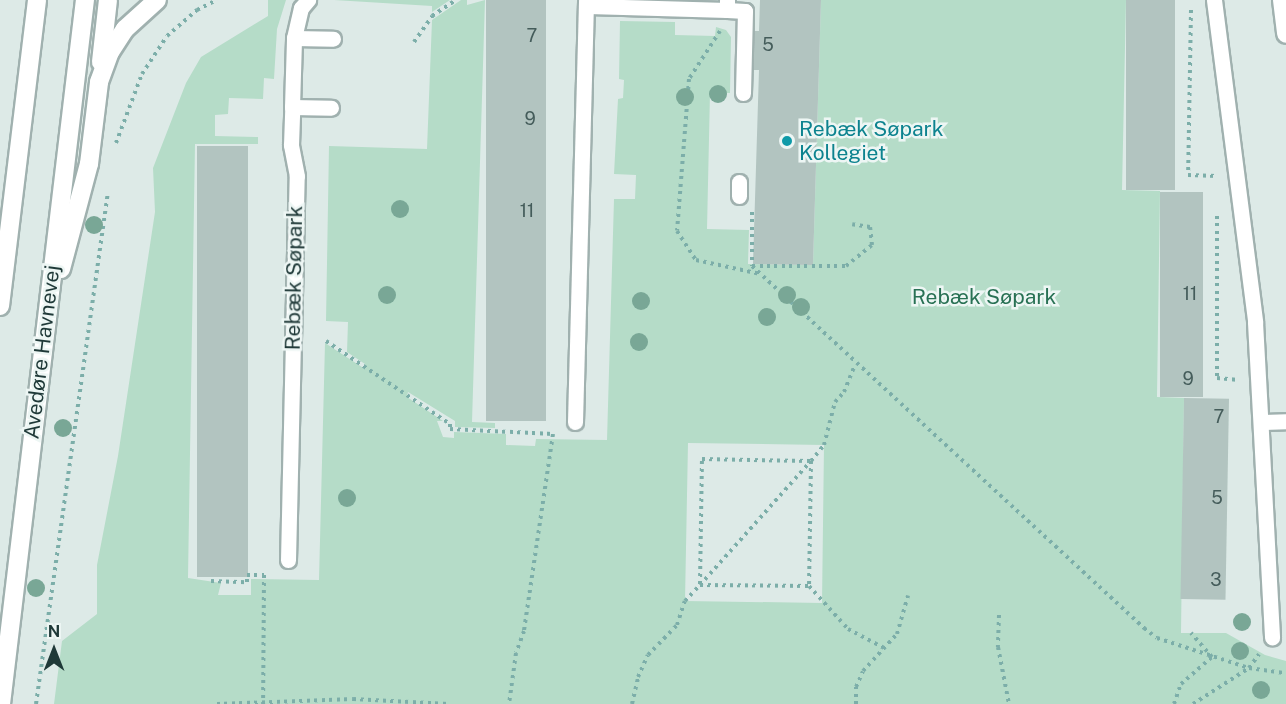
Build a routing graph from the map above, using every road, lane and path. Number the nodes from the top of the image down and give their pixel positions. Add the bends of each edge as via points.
1 (37, 0) edge
2 (84, 0) edge
3 (108, 0) edge
4 (157, 0) edge
5 (217, 0) edge
6 (308, 0) edge
7 (456, 0) edge
8 (1191, 0) edge
9 (1214, 0) edge
10 (1282, 0) edge
11 (587, 3) edge
12 (727, 5) edge
13 (1286, 34) edge
14 (294, 38) junction
15 (333, 39) dead end
16 (414, 42) dead end
17 (99, 82) junction
18 (743, 93) dead end
19 (292, 107) junction
20 (330, 108) dead end
21 (113, 152) dead end
22 (1217, 176) junction
23 (1236, 176) junction
24 (108, 187) dead end
25 (1217, 188) dead end
26 (1217, 212) dead end
27 (852, 224) dead end
28 (752, 231) dead end
29 (752, 266) junction
30 (760, 274) junction
31 (0, 306) edge
32 (44, 335) junction
33 (326, 341) dead end
34 (855, 365) junction
35 (1260, 382) junction
36 (1286, 421) edge
37 (575, 422) dead end
38 (1263, 422) junction
39 (811, 461) junction
40 (288, 560) dead end
41 (211, 581) dead end
42 (700, 585) junction
43 (809, 586) junction
44 (908, 597) dead end
45 (999, 615) dead end
46 (1191, 633) dead end
47 (1272, 638) dead end
48 (886, 649) junction
49 (1212, 657) junction
50 (1249, 668) junction
51 (1286, 673) edge
52 (263, 703) edge
53 (1, 704) edge
54 (36, 704) edge
55 (217, 704) edge
56 (449, 704) edge
57 (509, 704) edge
58 (632, 704) edge
59 (856, 704) edge
60 (1009, 704) edge
61 (1174, 704) edge
62 (1193, 704) edge

1 - 31 street
2 - 32 street, Avedøre Havnevej
3 - 17 street
4 - 17 street via 125,28 110,52
5 - 21 path via 197,10 167,36 142,74
6 - 14 lane, Rebæk Søpark via 301,8
7 - 16 path via 432,16
8 - 22 path via 1188,175
9 - 23 lane
10 - 13 street
11 - 12 lane
11 - 37 lane
12 - 18 lane via 745,11
12 - 30 path via 720,32 689,79 677,231 696,260
14 - 15 lane
14 - 19 lane, Rebæk Søpark
17 - 32 street via 89,164
19 - 20 lane
19 - 40 lane, Rebæk Søpark via 291,145 297,176
22 - 23 path
22 - 25 path
23 - 35 lane
24 - 54 path
26 - 35 path via 1217,378
27 - 29 path via 870,227 872,245 846,266
28 - 29 path
29 - 30 path
30 - 34 path
32 - 53 street, Avedøre Havnevej
33 - 57 path via 450,424 450,429 553,434 524,631 516,653
34 - 39 path via 844,392 835,402 825,445
34 - 49 path via 1144,628 1157,638
35 - 38 lane
36 - 38 lane
38 - 47 lane
39 - 42 path
39 - 42 path via 702,459
39 - 43 path
41 - 52 path via 248,582 248,575 264,575
42 - 43 path
42 - 58 path via 685,601 677,626 648,656
43 - 48 path via 848,629
44 - 48 path via 905,616
45 - 60 path via 998,646
46 - 49 path
48 - 59 path via 862,671 856,687
49 - 50 path
49 - 61 path via 1181,684
50 - 51 path
50 - 62 path
52 - 55 path
52 - 56 path via 353,699

